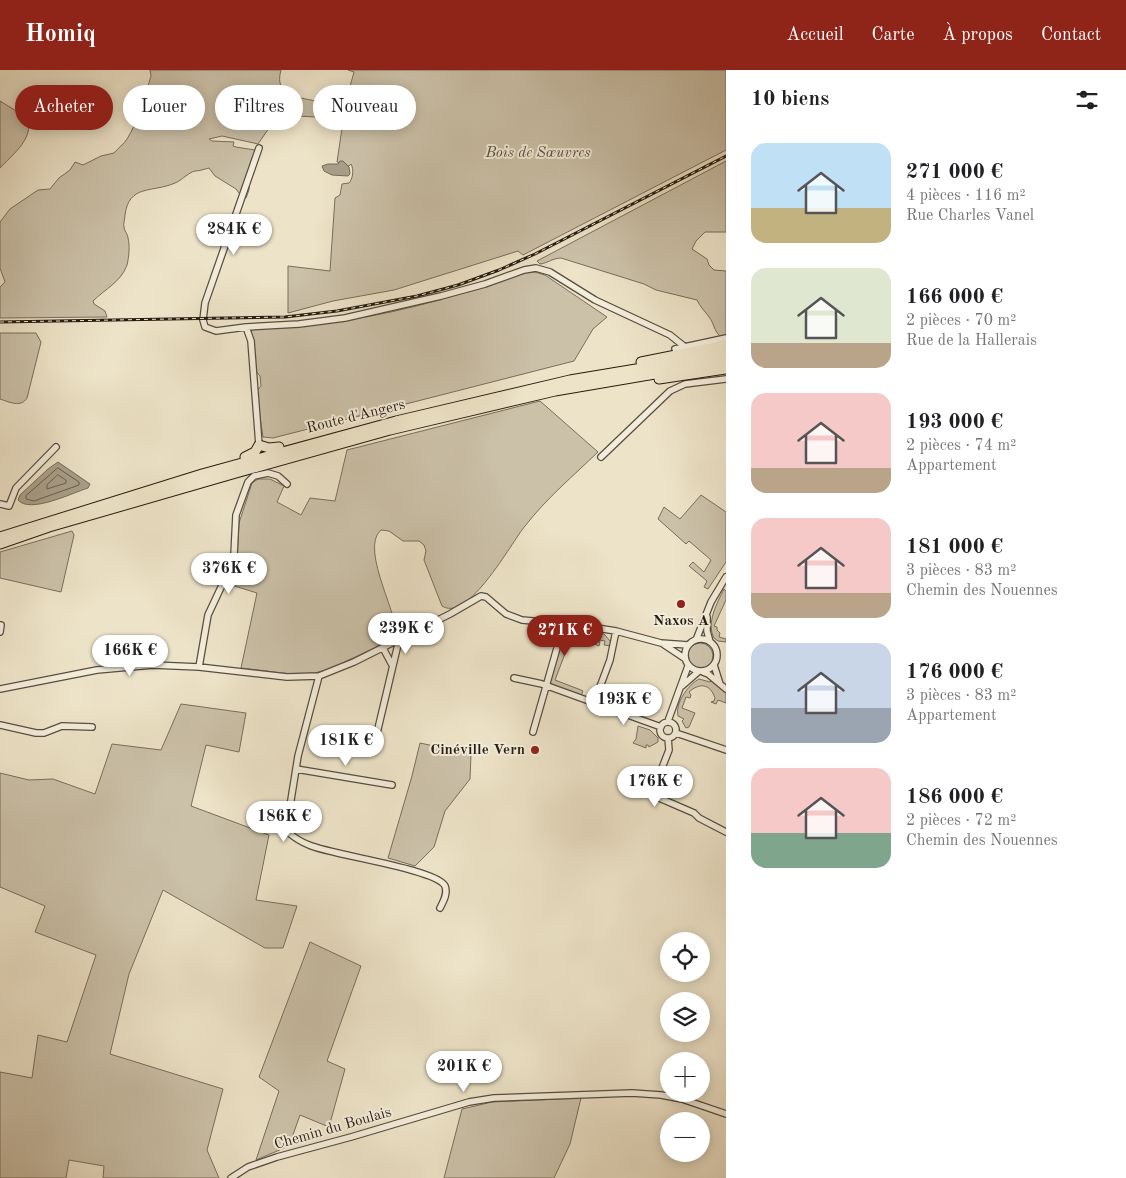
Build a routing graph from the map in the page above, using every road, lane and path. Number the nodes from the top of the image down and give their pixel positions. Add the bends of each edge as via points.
1 (260, 148) dead end
2 (246, 327) junction
3 (726, 338) edge
4 (726, 345) edge
5 (685, 346) junction
6 (675, 349) dead end
7 (726, 354) edge
8 (726, 362) edge
9 (726, 370) edge
10 (726, 379) edge
11 (570, 380) junction
12 (619, 380) junction
13 (259, 445) junction
14 (302, 445) junction
15 (56, 447) dead end
16 (601, 457) dead end
17 (202, 474) junction
18 (287, 484) dead end
19 (0, 504) edge
20 (0, 537) edge
21 (0, 544) edge
22 (726, 578) edge
23 (707, 613) junction
24 (562, 623) junction
25 (1, 625) edge
26 (616, 630) junction
27 (0, 632) edge
28 (399, 640) junction
29 (696, 640) junction
30 (710, 642) junction
31 (661, 643) junction
32 (688, 645) junction
33 (383, 648) junction
34 (684, 658) junction
35 (714, 664) junction
36 (392, 665) junction
37 (688, 666) junction
38 (199, 667) junction
39 (701, 672) junction
40 (319, 676) junction
41 (514, 678) dead end
42 (720, 684) junction
43 (547, 686) junction
44 (0, 688) edge
45 (726, 689) edge
46 (679, 690) junction
47 (594, 703) junction
48 (668, 721) junction
49 (0, 725) edge
50 (92, 727) dead end
51 (660, 727) junction
52 (533, 732) dead end
53 (377, 733) dead end
54 (676, 733) junction
55 (668, 738) junction
56 (726, 750) edge
57 (296, 769) junction
58 (392, 785) dead end
59 (726, 832) edge
60 (440, 908) dead end
61 (726, 1114) edge
62 (231, 1178) edge

1 - 2 street via 205,303 203,320 206,328 216,331
2 - 5 street via 345,318 442,296 536,268 550,272 595,300 670,335
2 - 13 street via 251,341
3 - 5 street
4 - 11 highway via 578,375
5 - 6 street
7 - 11 highway, Route d'Angers
8 - 12 highway, Route d'Angers
9 - 12 highway via 651,380
10 - 16 street via 686,384 670,391
11 - 14 highway, Route d'Angers
12 - 21 highway, Route d'Angers via 539,394 390,430 236,472
13 - 14 highway via 274,448
13 - 17 highway via 250,455 208,468
14 - 17 highway, Route d'Angers
15 - 19 street via 16,488 9,506
17 - 20 highway, Route d'Angers
18 - 38 street via 273,474 263,473 248,482 235,521 234,555 208,615
22 - 23 street
23 - 29 street
23 - 30 street
24 - 26 street
24 - 28 street via 515,618 485,596
24 - 43 street
25 - 27 street
26 - 31 street
26 - 47 street via 610,660
28 - 33 street
28 - 36 street
29 - 30 street
29 - 32 street
30 - 35 street via 716,650
31 - 32 street
31 - 34 street
32 - 34 street
33 - 36 street
33 - 40 street
34 - 37 street
35 - 39 street
35 - 42 street
36 - 53 street
37 - 39 street
37 - 46 street
38 - 40 street via 286,678
38 - 44 street via 127,666
39 - 42 street
39 - 46 street
40 - 57 street
41 - 43 street
42 - 45 street
43 - 47 street
43 - 52 street
46 - 48 street
47 - 51 street
48 - 51 street
48 - 54 street via 675,725
49 - 50 street via 36,733 62,726
51 - 55 street via 660,733
54 - 55 street
54 - 56 street
55 - 59 street via 669,750 653,791 657,798 694,813
57 - 58 street
57 - 60 street via 287,825 289,834 310,846 415,871 440,881 446,894
61 - 62 street, Chemin du Boulais via 661,1095 632,1093 494,1098 469,1102 277,1157 248,1167

